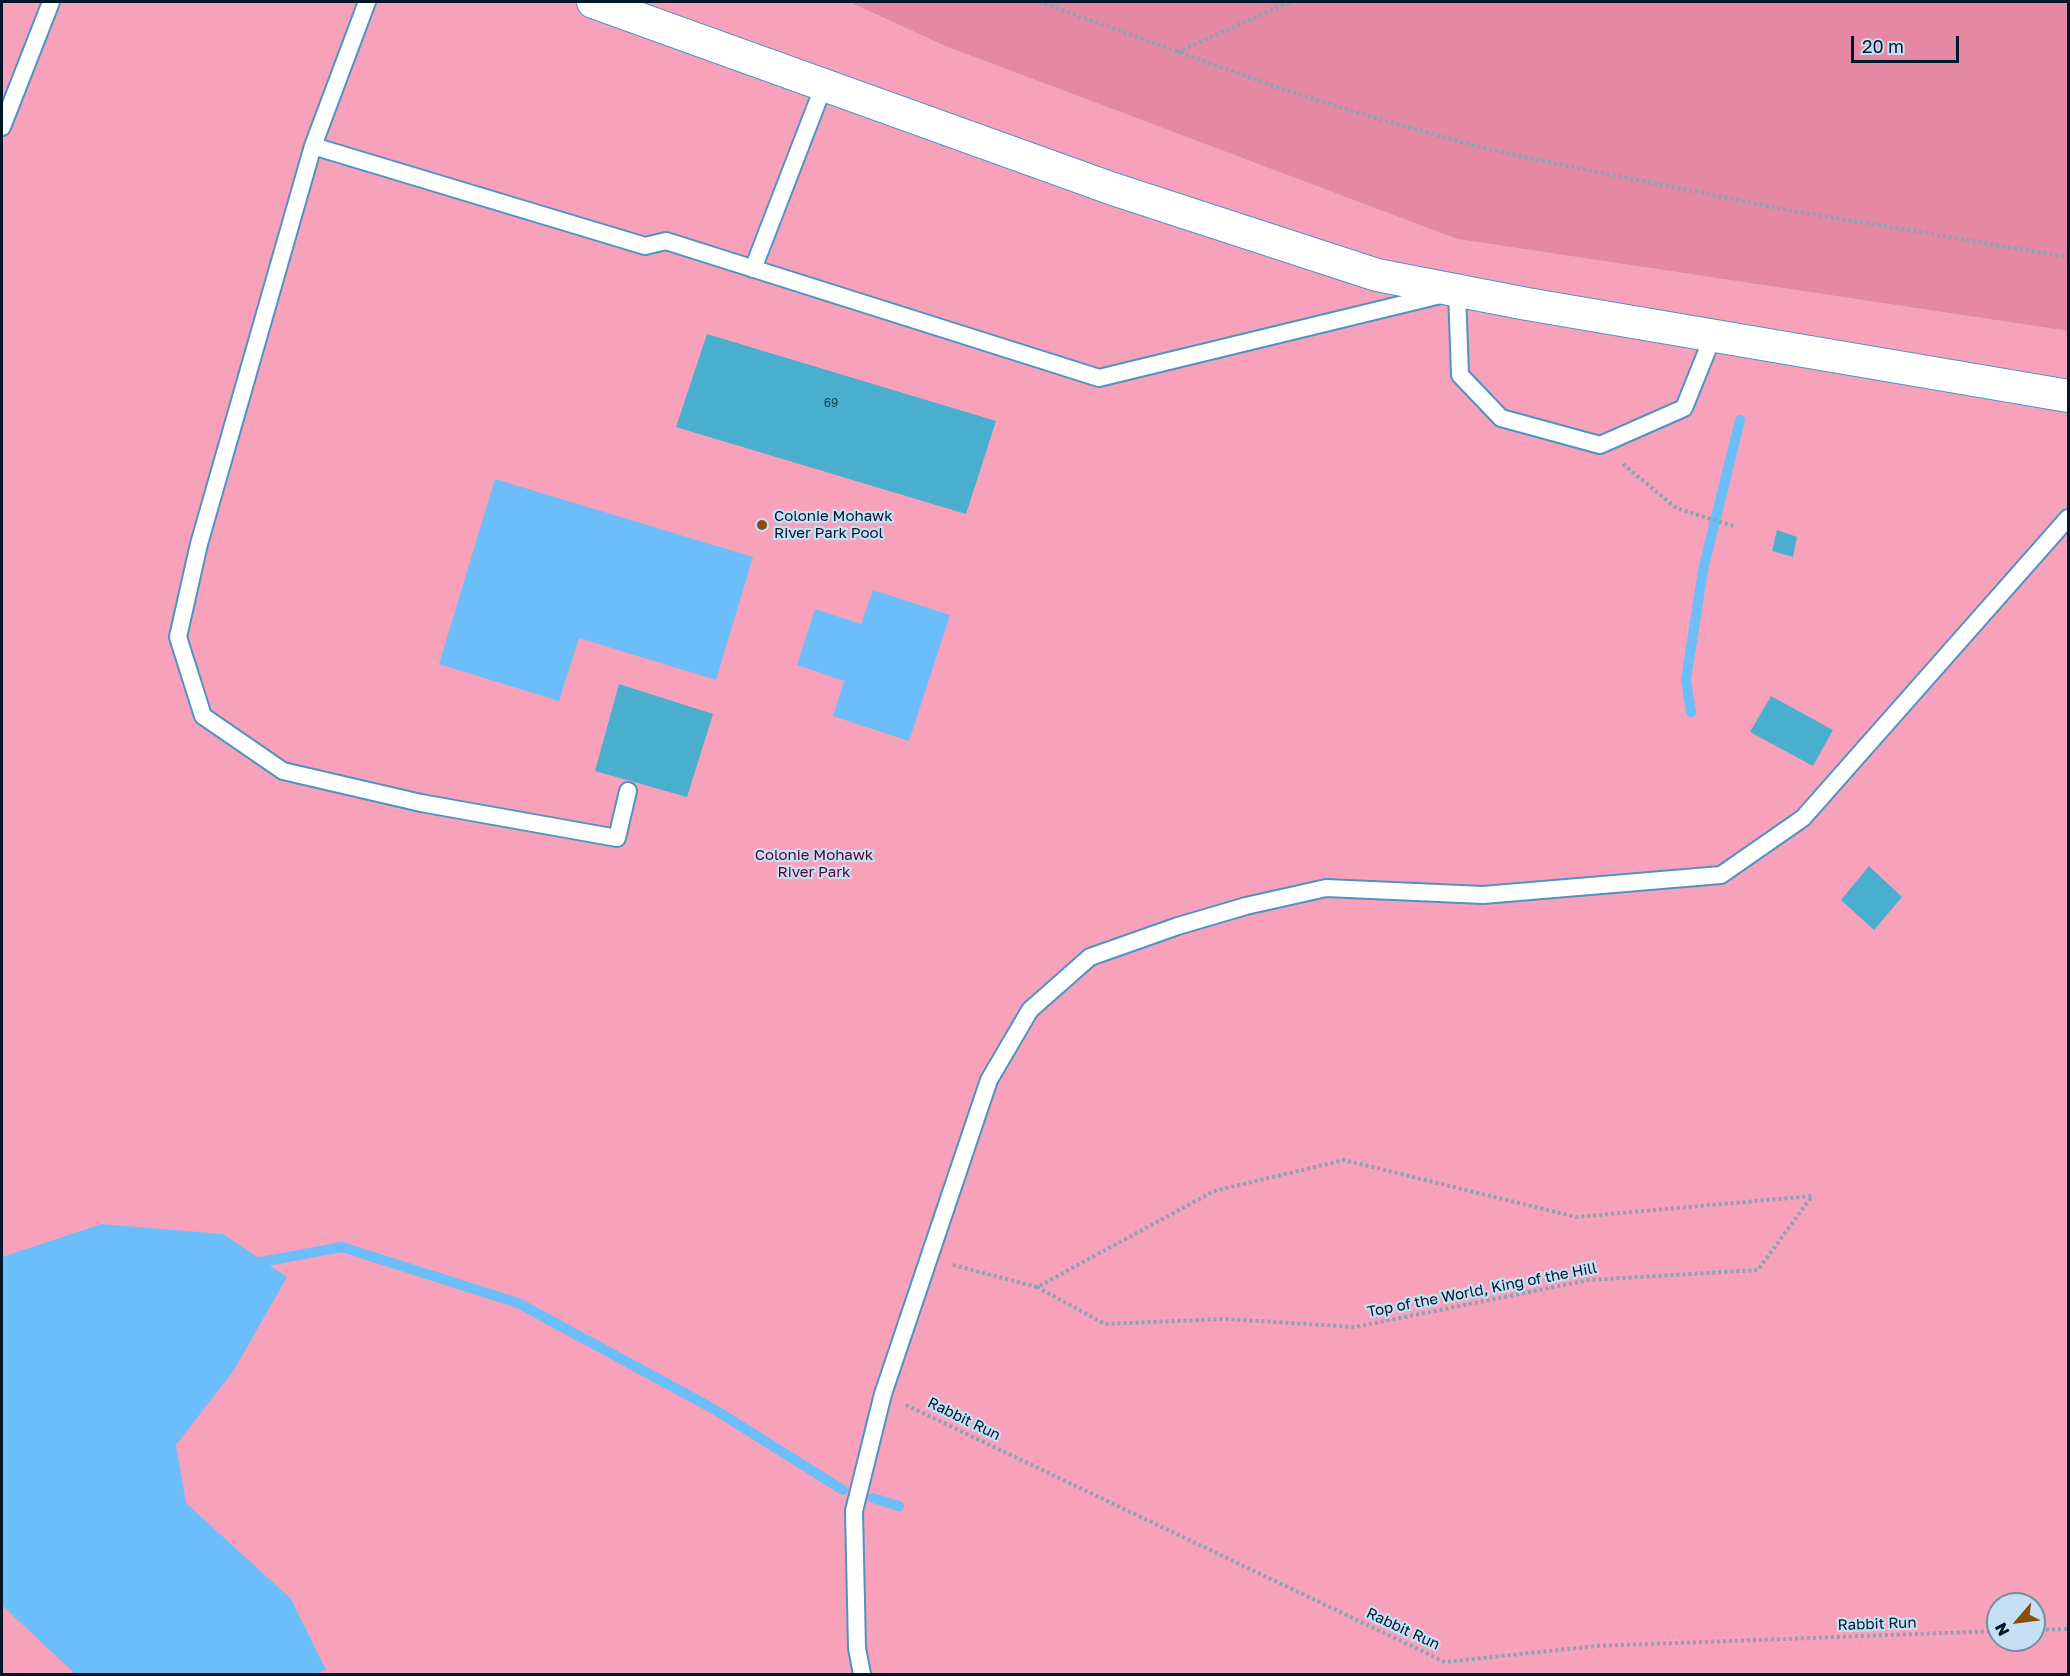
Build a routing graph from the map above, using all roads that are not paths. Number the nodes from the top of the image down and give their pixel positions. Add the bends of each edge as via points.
1 (51, 2) edge
2 (367, 2) edge
3 (593, 2) edge
4 (824, 85) junction
5 (2, 127) edge
6 (313, 146) junction
7 (753, 269) junction
8 (1457, 291) junction
9 (1713, 336) junction
10 (2068, 396) edge
11 (2068, 518) edge
12 (628, 791) dead end
13 (862, 1674) edge

1 - 5 lane
2 - 6 lane
3 - 4 street
4 - 7 lane
4 - 8 street via 1113,189 1366,272
6 - 7 lane via 645,246 666,241
6 - 12 lane via 199,544 178,637 203,716 283,771 421,802 617,838
7 - 8 lane via 1099,378
8 - 9 street
8 - 9 lane via 1460,375 1501,418 1600,445 1684,408
9 - 10 street
11 - 13 lane via 1803,818 1721,875 1483,895 1326,888 1246,906 1090,957 1030,1010 988,1080 883,1394 854,1511 857,1648

